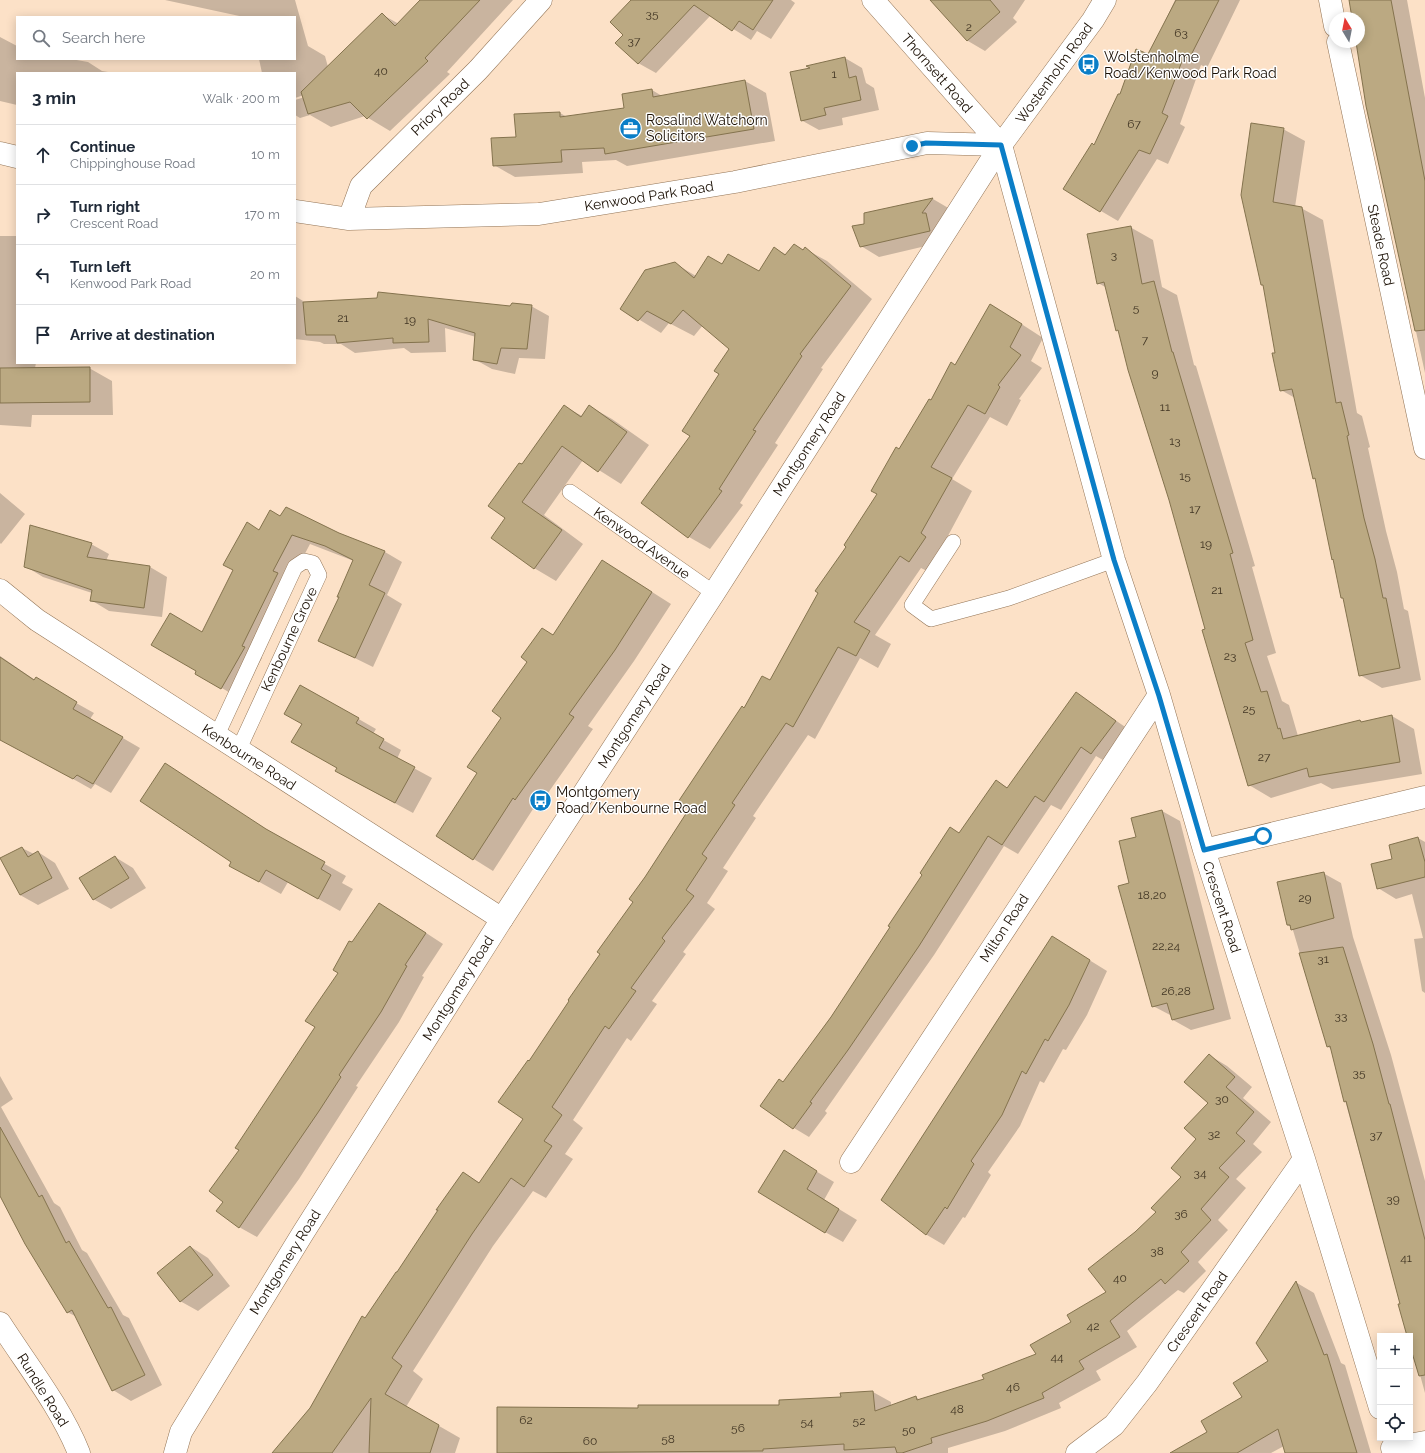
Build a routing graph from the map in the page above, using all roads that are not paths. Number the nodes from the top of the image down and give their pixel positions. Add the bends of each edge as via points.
1 (542, 0) edge
2 (872, 0) edge
3 (1105, 0) edge
4 (1330, 0) edge
5 (1332, 12) edge
6 (1339, 48) edge
7 (1001, 145) junction
8 (0, 152) edge
9 (16, 157) edge
10 (296, 212) edge
11 (349, 219) junction
12 (1425, 448) edge
13 (570, 492) dead end
14 (953, 542) dead end
15 (1114, 560) junction
16 (0, 590) edge
17 (714, 593) junction
18 (1159, 696) junction
19 (216, 735) junction
20 (238, 751) junction
21 (1425, 797) edge
22 (1204, 850) junction
23 (502, 919) junction
24 (1304, 1159) junction
25 (851, 1162) dead end
26 (0, 1323) edge
27 (1379, 1405) edge
28 (181, 1432) junction
29 (1425, 1442) edge
30 (76, 1445) edge
31 (1392, 1446) edge
32 (97, 1453) edge
33 (158, 1453) edge
34 (175, 1453) edge
35 (1077, 1453) edge

1 - 11 street, Priory Road via 478,70 361,186
2 - 7 street, Thornsett Road
3 - 7 street, Wostenholm Road
4 - 5 street
6 - 12 street, Steade Road
7 - 11 street, Kenwood Park Road via 926,143 735,182 538,214
7 - 15 street, Crescent Road
7 - 17 street, Montgomery Road
8 - 9 street
10 - 11 street, Kenwood Park Road
13 - 17 lane, Kenwood Avenue
14 - 15 lane via 912,605 931,619 1009,598
15 - 18 street, Crescent Road
16 - 19 street, Kenbourne Road via 37,620
17 - 23 street, Montgomery Road
18 - 22 street, Crescent Road
18 - 25 street, Milton Road
19 - 20 street, Kenbourne Road
19 - 20 lane, Kenbourne Grove via 295,567 304,561 313,562 319,575
20 - 23 street, Kenbourne Road
21 - 22 street
22 - 24 street, Crescent Road
23 - 28 street, Montgomery Road via 303,1233
24 - 27 street, Crescent Road
24 - 35 street, Crescent Road via 1147,1383 1114,1424
26 - 30 street, Rundle Road
28 - 33 street, Montgomery Road
28 - 34 street, Montgomery Road
29 - 31 street
30 - 32 street, Rundle Road

